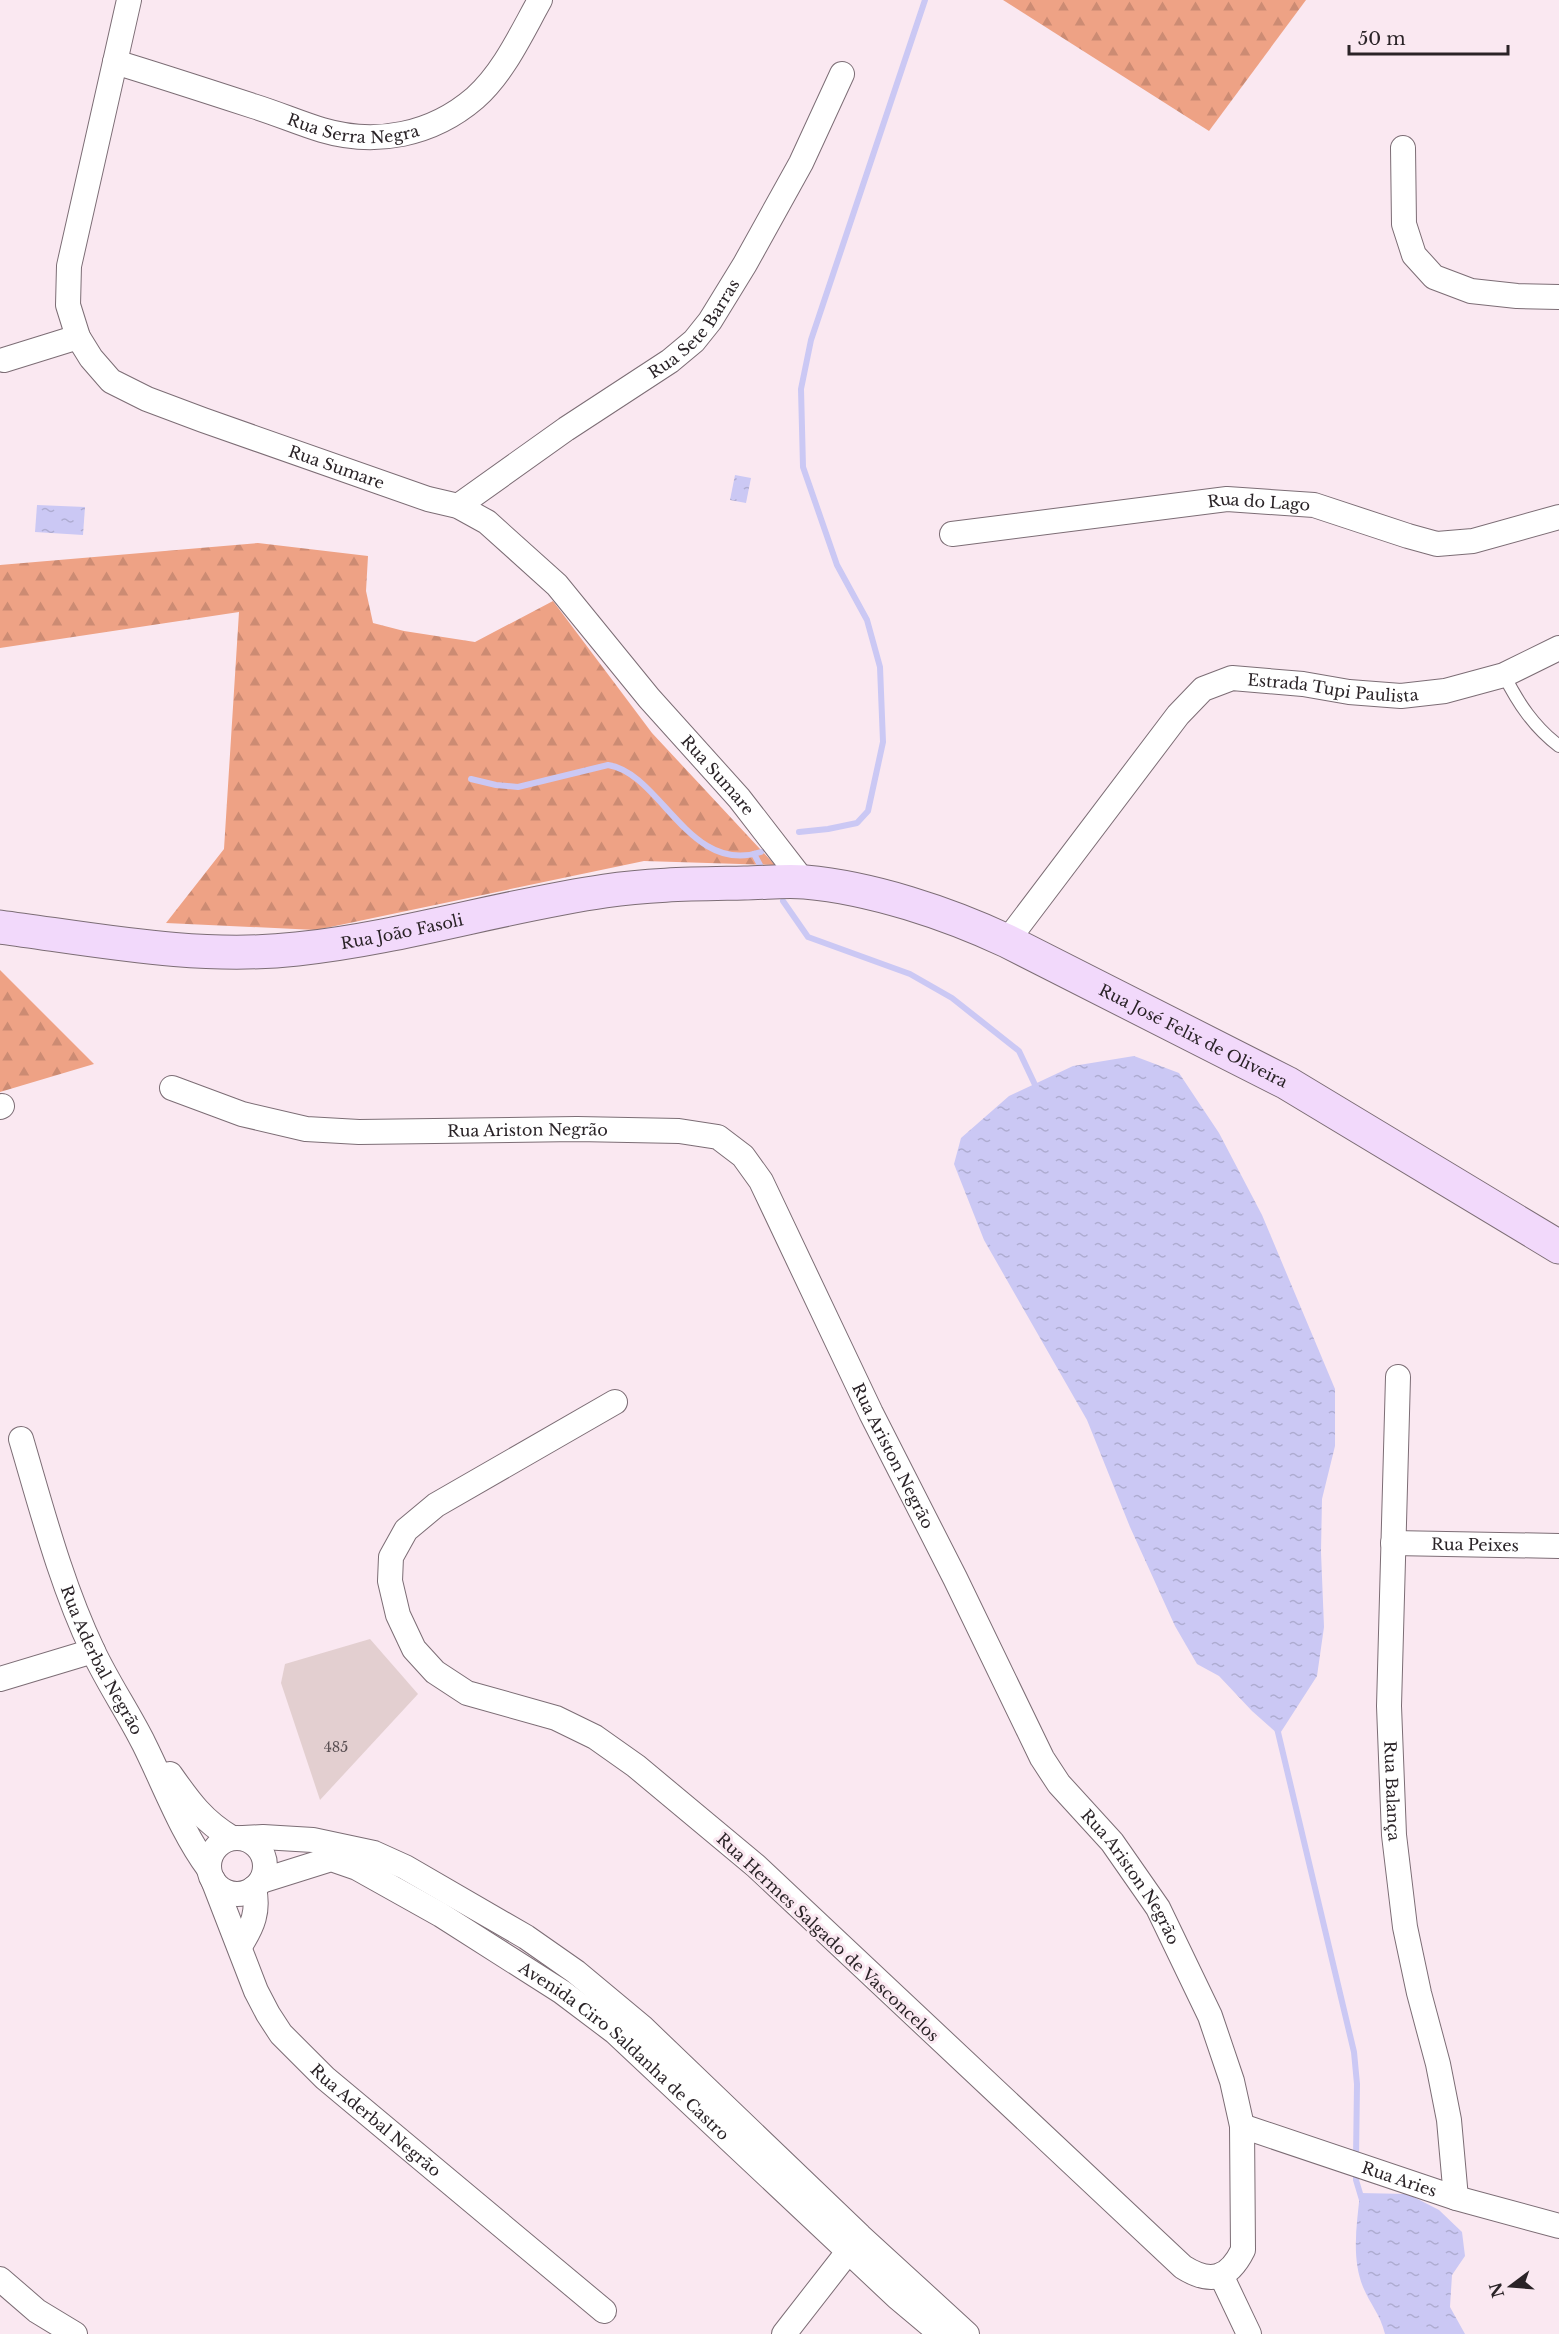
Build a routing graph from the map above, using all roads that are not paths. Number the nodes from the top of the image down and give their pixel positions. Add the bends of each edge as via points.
1 (129, 0) edge
2 (540, 0) edge
3 (115, 62) junction
4 (842, 74) dead end
5 (1403, 148) dead end
6 (1559, 297) edge
7 (78, 337) junction
8 (4, 360) dead end
9 (458, 506) junction
10 (1559, 517) edge
11 (952, 534) dead end
12 (1559, 648) edge
13 (1504, 675) junction
14 (1559, 746) edge
15 (804, 882) junction
16 (8, 932) edge
17 (1007, 941) junction
18 (172, 1088) dead end
19 (1559, 1247) edge
20 (1398, 1377) dead end
21 (615, 1401) dead end
22 (21, 1438) dead end
23 (1393, 1543) junction
24 (1559, 1546) edge
25 (93, 1651) junction
26 (0, 1679) edge
27 (143, 1742) junction
28 (238, 1838) junction
29 (211, 1875) junction
30 (257, 1884) junction
31 (451, 1893) junction
32 (441, 1915) junction
33 (240, 1946) junction
34 (1242, 2126) junction
35 (1456, 2198) junction
36 (1559, 2226) edge
37 (854, 2243) junction
38 (1221, 2275) junction
39 (0, 2279) edge
40 (604, 2311) dead end
41 (75, 2334) edge
42 (784, 2334) edge
43 (941, 2334) edge
44 (967, 2334) edge
45 (1249, 2334) edge

1 - 3 street, Rua Sumare
2 - 3 street, Rua Serra Negra via 505,63 476,96 455,113 426,127 391,137 358,138 322,130
3 - 7 street, Rua Sumare via 69,266 68,305
4 - 9 street, Rua Sete Barras via 801,164 716,312 694,341
5 - 6 street via 1404,224 1414,255 1434,277 1471,291
7 - 8 street
7 - 9 street, Rua Sumare via 111,381 147,399 428,499
9 - 15 street, Rua Sumare via 487,522 557,585 649,698 739,798
10 - 11 street, Rua do Lago via 1473,540 1437,544 1314,505 1227,499
12 - 13 street, Estrada Tupi Paulista
13 - 14 lane via 1524,711
13 - 17 street, Estrada Tupi Paulista via 1444,691 1401,696 1232,678 1203,689 1178,715
15 - 16 main road, Rua João Fasoli via 686,884 605,891 295,950 164,949
15 - 17 main road, Rua José Felix de Oliveira via 894,900 970,924
17 - 19 main road, Rua José Felix de Oliveira via 1287,1083
18 - 34 street, Rua Ariston Negrão via 242,1114 306,1130 680,1131 718,1137 743,1156 761,1181 1042,1758 1059,1784 1112,1842 1158,1908 1210,2016 1233,2081
20 - 23 street, Rua Balança
21 - 38 street, Rua Hermes Salgado de Vasconcelos via 436,1505 406,1530 391,1557 390,1581 398,1614 414,1649 435,1672 467,1694 556,1718 595,1737 636,1766 756,1866 1183,2267 1201,2277
22 - 25 street, Rua Aderbal Negrão via 58,1562
23 - 24 street, Rua Peixes
23 - 35 street, Rua Balança via 1389,1707 1394,1835 1405,1927 1449,2120
25 - 26 street
25 - 27 street, Rua Aderbal Negrão
27 - 28 street via 200,1815 213,1827
27 - 29 street, Rua Aderbal Negrão
28 - 29 street via 222,1842 214,1849
28 - 30 street via 251,1841 263,1855 264,1872
28 - 31 street, Avenida Ciro Saldanha de Castro via 295,1839 374,1853
29 - 30 street via 218,1886 232,1893 247,1892
29 - 33 street, Rua Aderbal Negrão
30 - 32 street, Avenida Ciro Saldanha de Castro via 331,1859 357,1868
30 - 33 street via 255,1917
31 - 32 street
31 - 37 street, Avenida Ciro Saldanha de Castro via 526,1937 610,1999
32 - 37 street, Avenida Ciro Saldanha de Castro via 562,1992 615,2032
33 - 40 street, Rua Aderbal Negrão via 268,2014 301,2055
34 - 35 street, Rua Aries
34 - 38 street, Rua Ariston Negrão via 1243,2250 1238,2261
35 - 36 street, Rua Aries
37 - 42 street
37 - 43 street, Avenida Ciro Saldanha de Castro
37 - 44 street, Avenida Ciro Saldanha de Castro
38 - 45 street
39 - 41 street via 37,2312

